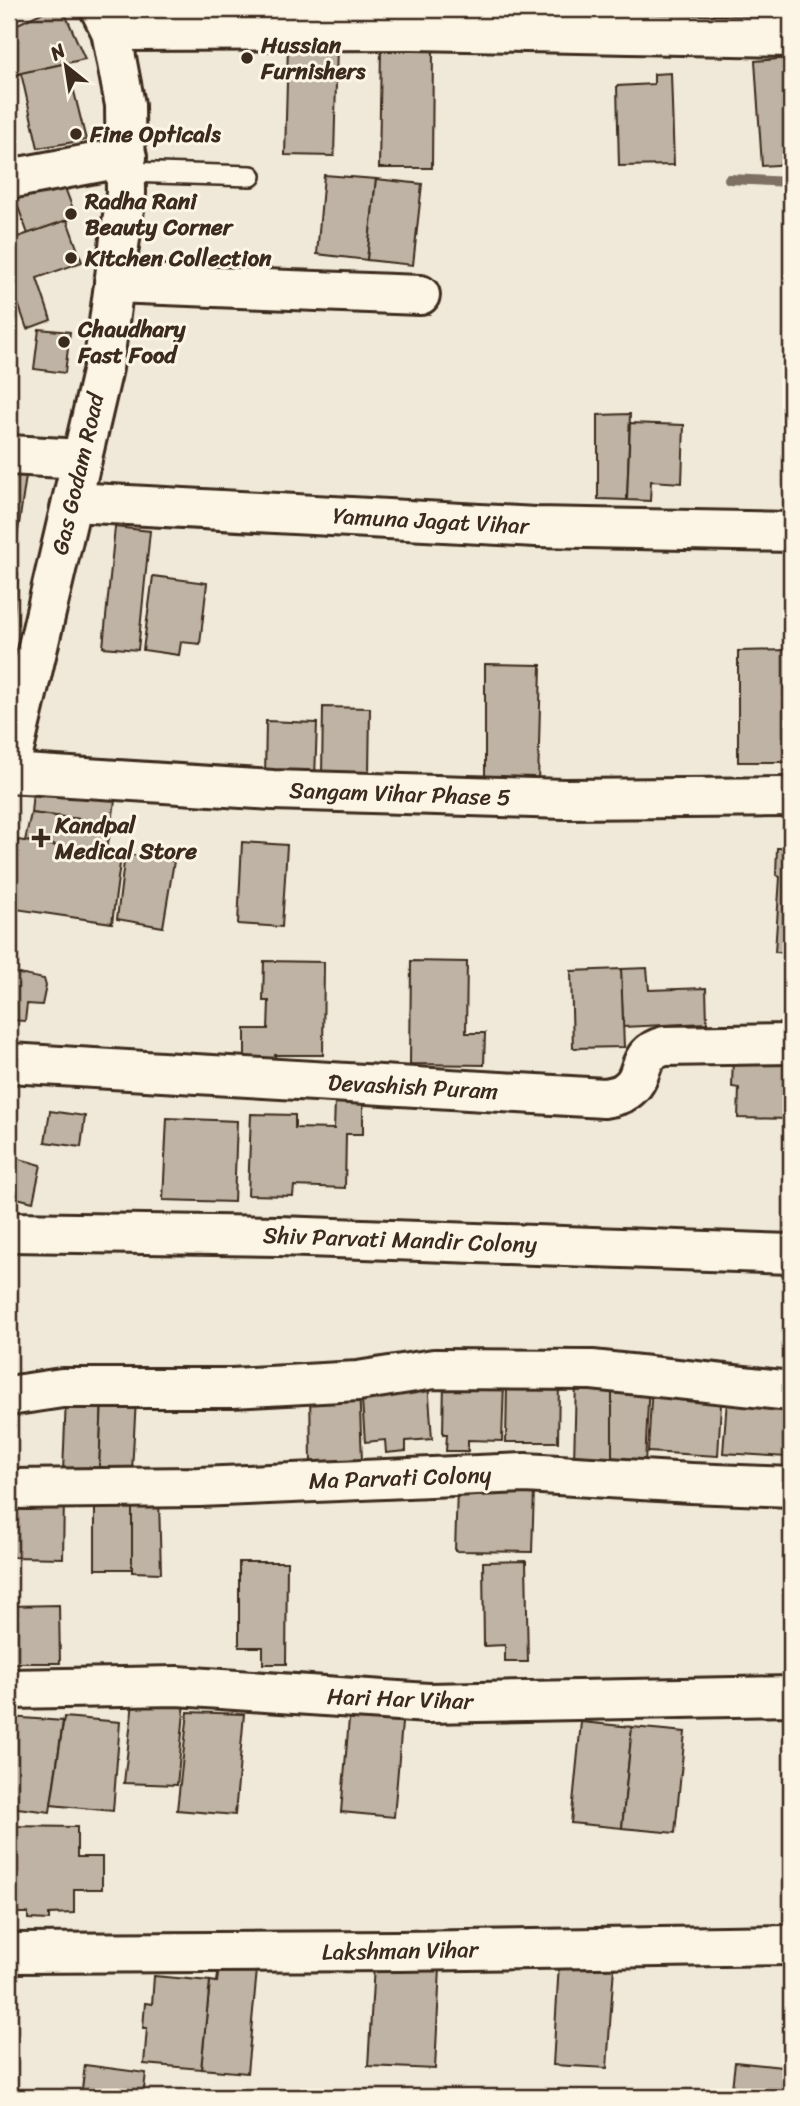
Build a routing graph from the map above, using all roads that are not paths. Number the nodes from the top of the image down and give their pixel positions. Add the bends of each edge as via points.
1 (106, 20) edge
2 (791, 37) edge
3 (127, 164) junction
4 (251, 176) dead end
5 (9, 179) edge
6 (114, 283) junction
7 (420, 295) dead end
8 (9, 455) edge
9 (82, 459) junction
10 (72, 502) junction
11 (791, 532) edge
12 (15, 713) edge
13 (9, 772) edge
14 (791, 797) edge
15 (791, 1044) edge
16 (9, 1063) edge
17 (9, 1232) edge
18 (791, 1254) edge
19 (791, 1391) edge
20 (9, 1396) edge
21 (791, 1487) edge
22 (9, 1489) edge
23 (9, 1689) edge
24 (791, 1696) edge
25 (791, 1945) edge
26 (9, 1953) edge

1 - 2 street
1 - 3 street, Gas Godam Road via 125,105
3 - 4 lane
3 - 5 street
3 - 6 street, Gas Godam Road
6 - 7 street
6 - 9 street, Gas Godam Road via 103,368
8 - 9 street
9 - 10 street, Gas Godam Road
10 - 11 street, Yamuna Jagat Vihar via 536,527
10 - 12 street, Gas Godam Road
12 - 13 street, Gas Godam Road
13 - 14 street, Sangam Vihar Phase 5 via 329,792 565,799
15 - 16 street, Devashish Puram via 652,1049 625,1093 604,1098
17 - 18 street, Shiv Parvati Mandir Colony via 279,1236
19 - 20 street via 592,1370 433,1369 346,1381 232,1388 62,1388
21 - 22 street, Ma Parvati Colony via 525,1473 199,1487
23 - 24 street, Hari Har Vihar via 177,1686 428,1703
25 - 26 street, Lakshman Vihar

